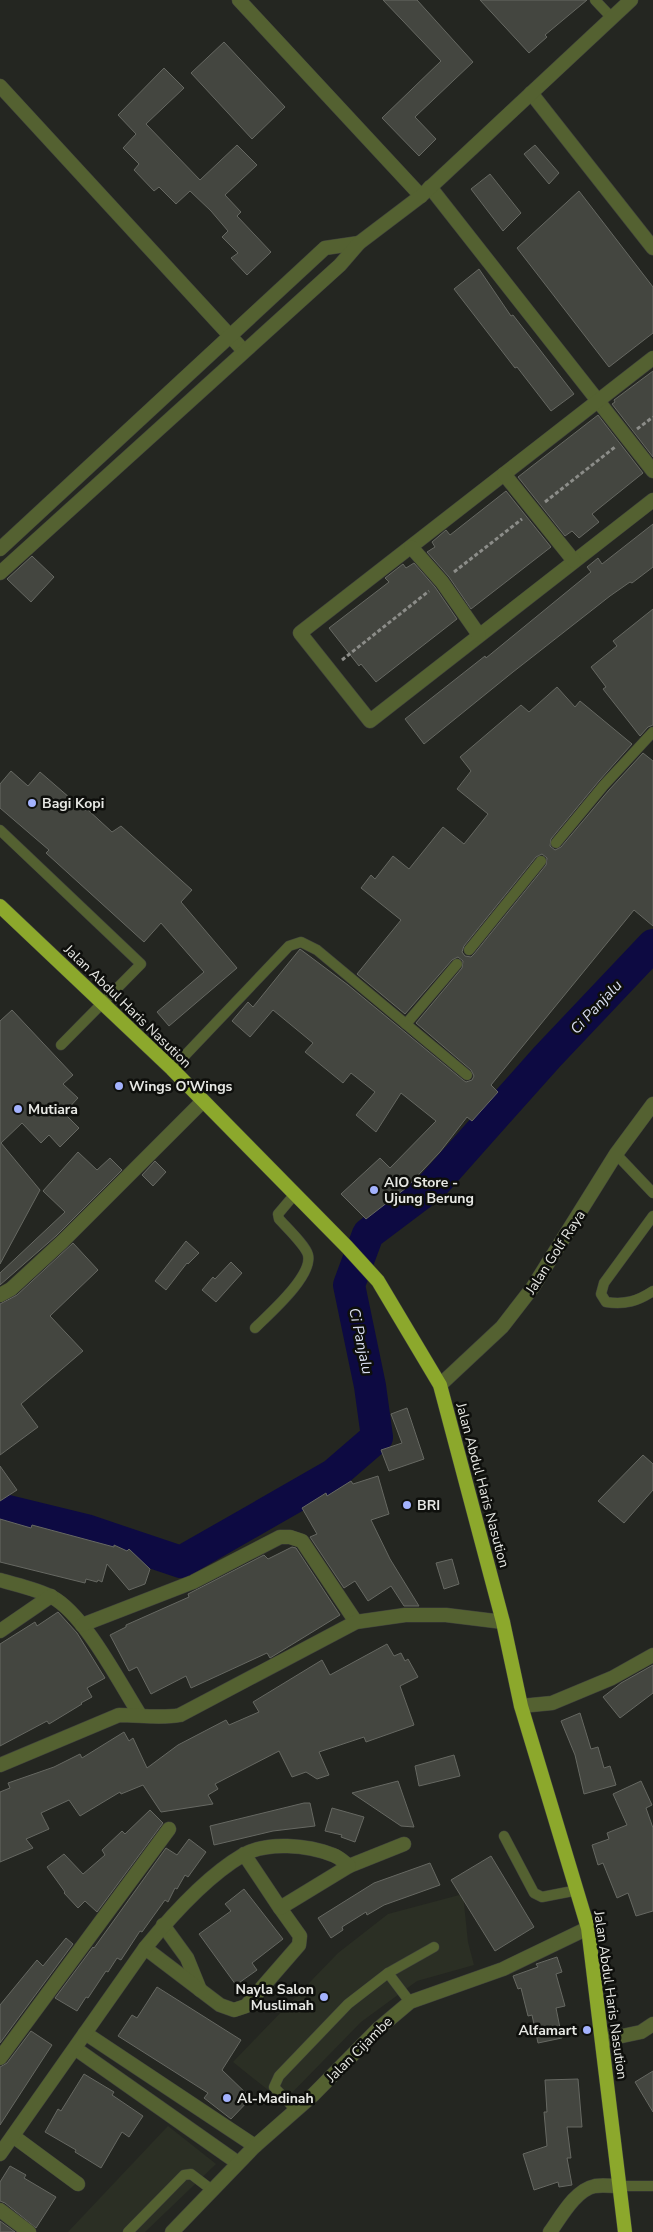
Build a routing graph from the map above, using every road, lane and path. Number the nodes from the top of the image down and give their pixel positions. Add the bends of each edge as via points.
1 (239, 0) edge
2 (596, 0) edge
3 (631, 0) edge
4 (612, 18) junction
5 (0, 86) edge
6 (531, 93) junction
7 (425, 192) junction
8 (358, 243) junction
9 (653, 248) edge
10 (230, 336) junction
11 (244, 351) junction
12 (653, 358) edge
13 (598, 401) junction
14 (653, 417) edge
15 (627, 438) junction
16 (653, 471) edge
17 (504, 474) junction
18 (653, 500) edge
19 (535, 509) junction
20 (411, 547) junction
21 (0, 549) edge
22 (574, 561) junction
23 (0, 573) edge
24 (442, 582) junction
25 (479, 635) junction
26 (329, 669) junction
27 (653, 732) edge
28 (0, 830) edge
29 (556, 843) dead end
30 (541, 861) dead end
31 (0, 906) edge
32 (469, 950) dead end
33 (457, 964) dead end
34 (103, 1004) junction
35 (406, 1024) junction
36 (61, 1045) dead end
37 (172, 1069) junction
38 (468, 1075) dead end
39 (203, 1102) junction
40 (653, 1104) edge
41 (616, 1154) junction
42 (653, 1193) edge
43 (295, 1194) junction
44 (653, 1216) edge
45 (653, 1291) edge
46 (0, 1295) edge
47 (255, 1328) dead end
48 (440, 1385) junction
49 (0, 1580) edge
50 (51, 1596) junction
51 (356, 1622) junction
52 (503, 1622) junction
53 (82, 1625) junction
54 (0, 1631) edge
55 (653, 1655) edge
56 (521, 1706) junction
57 (140, 1715) junction
58 (0, 1765) edge
59 (169, 1828) dead end
60 (504, 1836) dead end
61 (404, 1844) dead end
62 (244, 1854) junction
63 (349, 1866) junction
64 (578, 1890) junction
65 (280, 1908) junction
66 (164, 1925) junction
67 (588, 1928) junction
68 (434, 1947) dead end
69 (146, 1948) junction
70 (388, 1972) junction
71 (200, 1990) junction
72 (410, 2002) junction
73 (653, 2024) edge
74 (85, 2033) junction
75 (603, 2040) junction
76 (76, 2049) junction
77 (0, 2058) edge
78 (161, 2085) junction
79 (150, 2101) junction
80 (296, 2110) junction
81 (13, 2136) junction
82 (255, 2146) junction
83 (0, 2154) edge
84 (238, 2163) junction
85 (78, 2184) dead end
86 (619, 2186) junction
87 (653, 2186) edge
88 (212, 2190) junction
89 (0, 2210) edge
90 (29, 2232) edge
91 (128, 2232) edge
92 (172, 2232) edge
93 (550, 2232) edge
94 (624, 2232) edge

1 - 7 street
2 - 4 lane
3 - 4 street
4 - 6 street
5 - 10 street
6 - 7 street
6 - 9 street
7 - 8 street
7 - 13 street
8 - 10 street via 325,248
8 - 11 street via 340,265
10 - 11 street
10 - 21 street
11 - 23 street
12 - 13 street
13 - 15 street
13 - 17 street
14 - 15 path
15 - 16 street
15 - 19 path
17 - 19 street
17 - 20 street
18 - 22 street
19 - 22 street
19 - 24 path
20 - 24 street
20 - 26 street via 300,633
22 - 25 street
24 - 25 street
24 - 26 path
25 - 26 street via 370,721
27 - 29 lane via 604,784
28 - 34 lane via 141,964
30 - 32 lane
31 - 34 highway, Jalan Abdul Haris Nasution
33 - 35 lane
34 - 36 lane
34 - 37 highway, Jalan Abdul Haris Nasution
35 - 37 lane via 317,950 301,942 289,946
35 - 38 lane
37 - 39 highway, Jalan Abdul Haris Nasution
39 - 43 highway, Jalan Abdul Haris Nasution
39 - 46 street via 62,1242 11,1289
40 - 41 street, Jalan Golf Raya
41 - 42 lane
41 - 48 street, Jalan Golf Raya via 533,1287 502,1327
43 - 47 lane via 278,1214 279,1219 308,1253 309,1261 295,1286
43 - 48 highway, Jalan Abdul Haris Nasution via 378,1281
44 - 45 lane via 604,1283 601,1294 606,1302 618,1304 638,1300
48 - 52 highway, Jalan Abdul Haris Nasution
49 - 50 street
50 - 53 street
50 - 54 street
51 - 52 street via 406,1615 446,1615
51 - 53 street via 302,1541 280,1537 193,1582
51 - 57 street via 180,1715 165,1718
52 - 56 highway, Jalan Abdul Haris Nasution
53 - 57 street
55 - 56 street via 612,1678 552,1703
56 - 64 highway, Jalan Abdul Haris Nasution
57 - 58 street via 119,1715
59 - 77 street
60 - 64 lane via 534,1893 542,1897
61 - 63 street
62 - 63 street via 273,1846 310,1849 334,1855
62 - 65 street
62 - 66 street via 212,1878
63 - 65 street
64 - 67 highway, Jalan Abdul Haris Nasution
65 - 71 street via 301,1940 246,2006 234,2010
66 - 69 street
66 - 71 street via 187,1958
67 - 72 street, Jalan Cijambe via 502,1969
67 - 75 highway, Jalan Abdul Haris Nasution
68 - 70 lane
69 - 71 street
69 - 74 street
70 - 72 lane
70 - 80 lane via 348,2004 279,2076 274,2087
72 - 80 street, Jalan Cijambe
73 - 75 street via 641,2032
74 - 76 street
74 - 78 street
75 - 86 highway, Jalan Abdul Haris Nasution
76 - 79 street
76 - 81 street
78 - 79 street
78 - 82 street
79 - 84 street
80 - 82 street, Jalan Cijambe
81 - 83 street
81 - 85 street
82 - 84 street, Jalan Cijambe
84 - 88 street, Jalan Cijambe
86 - 87 lane
86 - 93 street via 594,2186 583,2193 571,2203
86 - 94 highway, Jalan Abdul Haris Nasution
88 - 91 lane via 191,2174 184,2175
88 - 92 street, Jalan Cijambe
89 - 90 street

